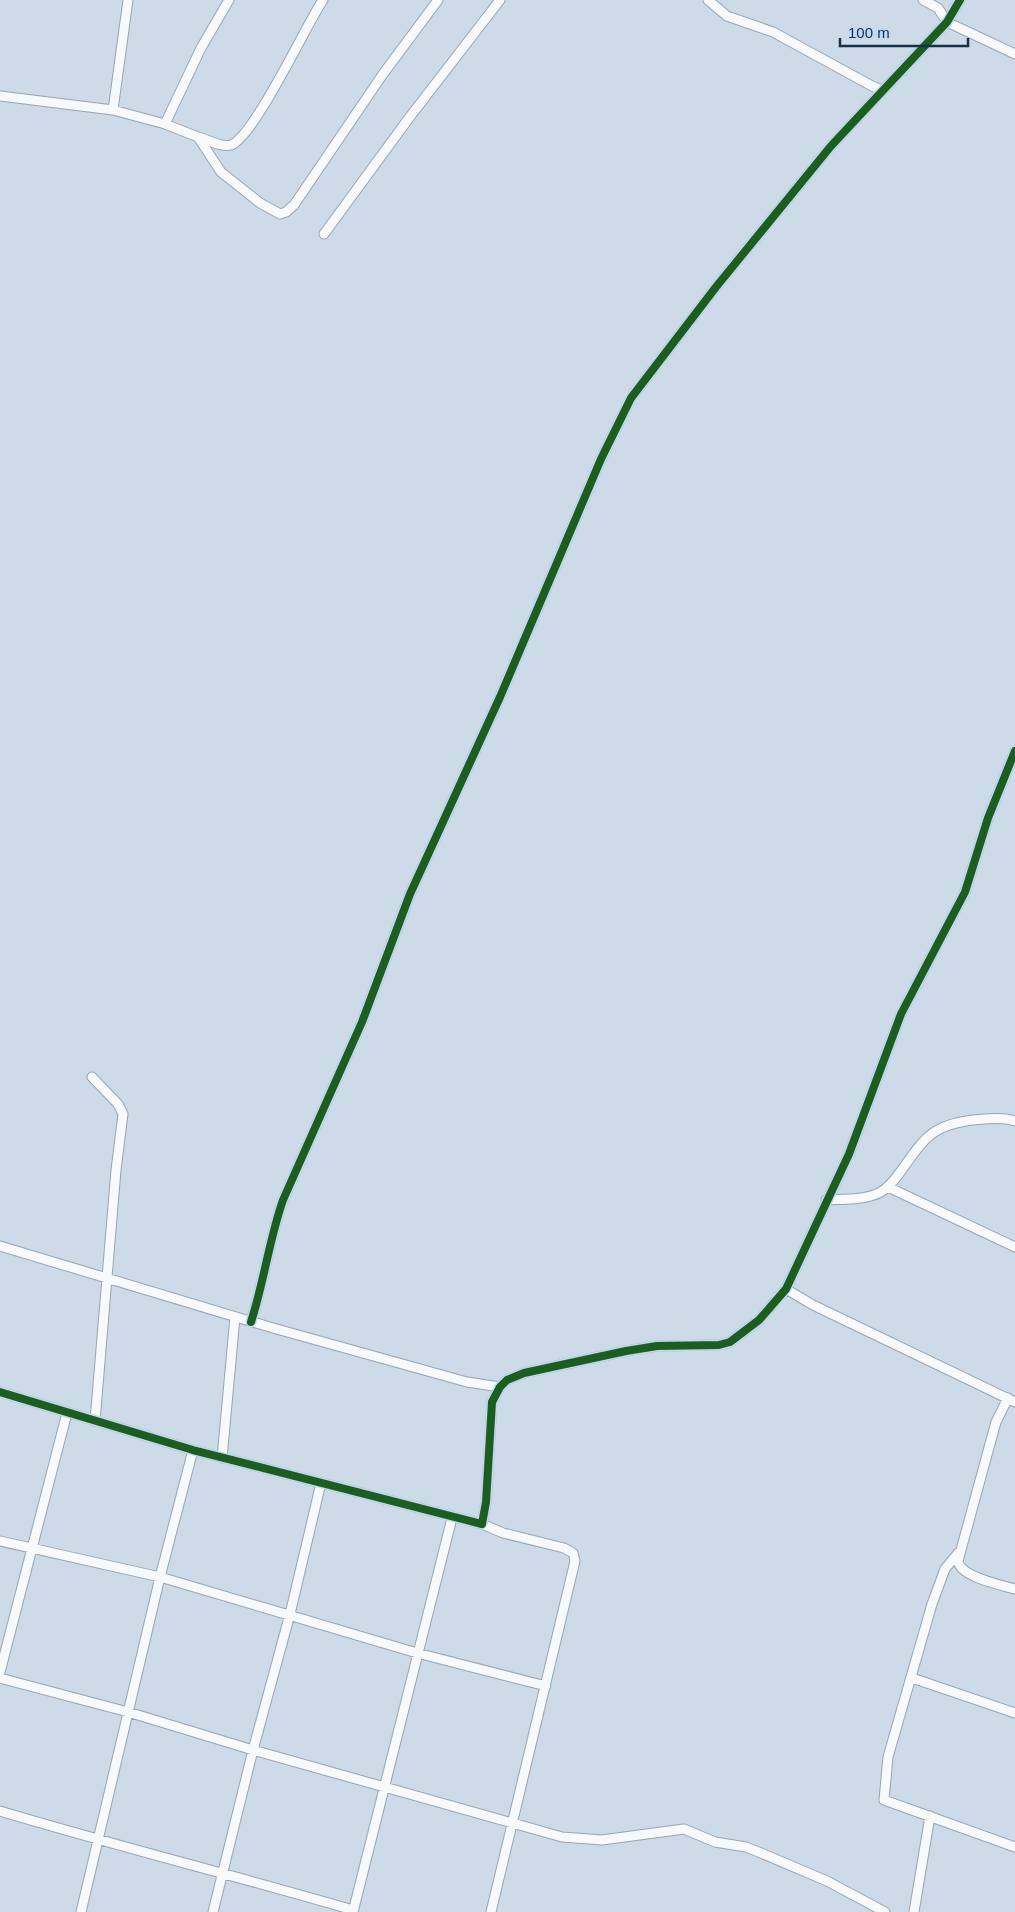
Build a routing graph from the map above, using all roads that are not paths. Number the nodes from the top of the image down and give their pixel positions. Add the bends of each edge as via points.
1 (128, 0) edge
2 (229, 0) edge
3 (323, 0) edge
4 (438, 0) edge
5 (500, 0) edge
6 (708, 0) edge
7 (923, 0) edge
8 (960, 0) edge
9 (947, 22) junction
10 (1015, 54) edge
11 (882, 90) junction
12 (0, 96) edge
13 (113, 110) junction
14 (165, 124) junction
15 (198, 137) junction
16 (324, 234) dead end
17 (1015, 751) edge
18 (92, 1077) dead end
19 (1015, 1121) edge
20 (888, 1187) junction
21 (826, 1200) junction
22 (0, 1246) edge
23 (1015, 1247) edge
24 (108, 1278) junction
25 (786, 1289) junction
26 (235, 1317) junction
27 (251, 1322) junction
28 (500, 1387) junction
29 (0, 1392) edge
30 (1011, 1400) edge
31 (67, 1413) junction
32 (95, 1421) junction
33 (193, 1450) junction
34 (222, 1458) junction
35 (321, 1484) junction
36 (452, 1518) junction
37 (482, 1524) junction
38 (0, 1541) edge
39 (32, 1548) junction
40 (958, 1553) junction
41 (160, 1577) junction
42 (1015, 1589) edge
43 (290, 1614) junction
44 (417, 1653) junction
45 (0, 1672) edge
46 (0, 1678) edge
47 (912, 1678) junction
48 (546, 1686) junction
49 (128, 1712) junction
50 (1015, 1713) edge
51 (253, 1750) junction
52 (384, 1786) junction
53 (0, 1811) edge
54 (930, 1816) junction
55 (512, 1823) junction
56 (98, 1840) junction
57 (1015, 1848) edge
58 (223, 1872) junction
59 (353, 1911) edge
60 (81, 1912) edge
61 (213, 1912) edge
62 (491, 1912) edge
63 (885, 1912) edge
64 (914, 1912) edge

1 - 13 street
2 - 14 street via 200,48
3 - 15 street via 264,104 239,139 226,145
4 - 15 street via 286,212 274,213 226,177
5 - 16 street
6 - 11 street via 727,16 769,30
7 - 9 street via 938,8
8 - 9 street
9 - 10 street
9 - 11 street
11 - 27 street via 841,134 737,261 641,383 626,407 410,894 362,1022 283,1200
12 - 13 street
13 - 14 street
14 - 15 street
17 - 21 street via 988,818 965,892 901,1014 849,1154
18 - 24 street via 118,1104 123,1114
19 - 20 street via 985,1119 942,1127 929,1134
20 - 21 street via 870,1196
20 - 23 street
21 - 25 street
22 - 24 street
24 - 26 street
24 - 32 street
25 - 28 street via 760,1320 730,1342 626,1351 524,1374 507,1380
25 - 30 street
26 - 27 street
26 - 34 street
27 - 28 street via 467,1382
28 - 37 street via 490,1410
29 - 31 street
30 - 40 street via 996,1422
31 - 32 street
31 - 39 street
32 - 33 street
33 - 34 street
33 - 41 street
34 - 35 street
35 - 36 street
35 - 43 street
36 - 37 street
36 - 44 street
37 - 48 street via 503,1533 564,1548 575,1557
38 - 39 street
39 - 41 street
39 - 45 street
40 - 42 street via 958,1564 963,1571
40 - 47 street via 939,1582
41 - 43 street
41 - 49 street
43 - 44 street
43 - 51 street
44 - 48 street
44 - 52 street
46 - 49 street
47 - 50 street
47 - 54 street via 888,1757 884,1800
48 - 55 street
49 - 51 street
49 - 56 street
51 - 52 street
51 - 58 street
52 - 55 street
52 - 59 street
53 - 56 street
54 - 57 street
54 - 64 street
55 - 62 street
55 - 63 street via 585,1840 691,1830 715,1842 761,1853 827,1881
56 - 58 street
56 - 60 street
58 - 59 street
58 - 61 street

